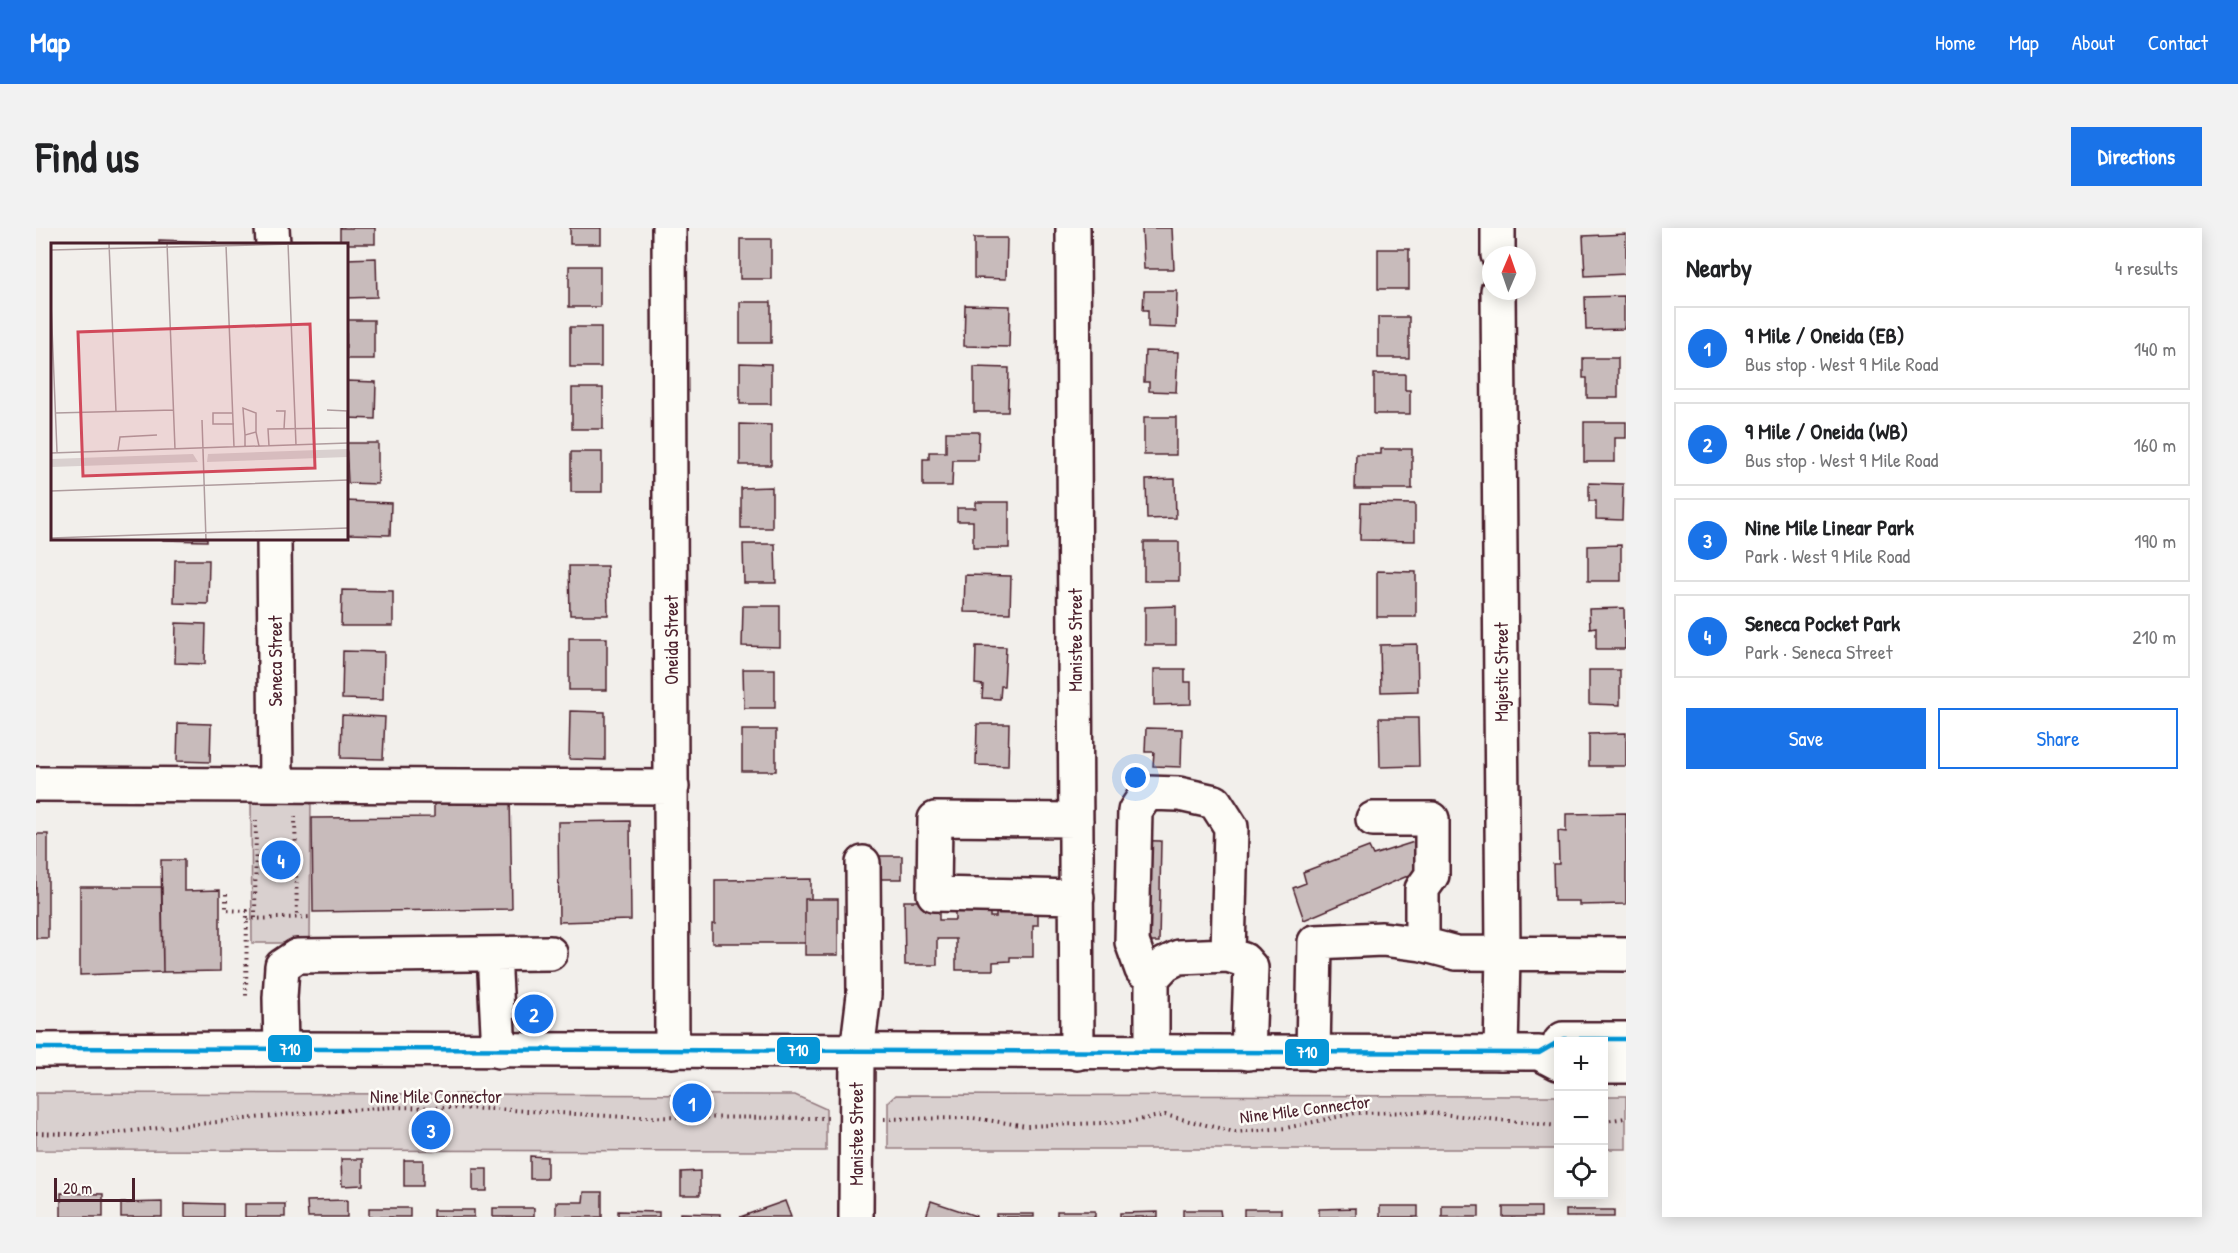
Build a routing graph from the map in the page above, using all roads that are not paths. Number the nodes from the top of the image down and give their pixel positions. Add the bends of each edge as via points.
1 (669, 228) edge
2 (1073, 228) edge
3 (1498, 228) edge
4 (1498, 246) edge
5 (1498, 300) edge
6 (274, 540) edge
7 (36, 784) edge
8 (276, 784) junction
9 (672, 787) junction
10 (1373, 819) dead end
11 (1077, 820) junction
12 (863, 863) dead end
13 (1077, 897) junction
14 (1422, 944) junction
15 (550, 953) dead end
16 (1503, 953) junction
17 (494, 954) junction
18 (1626, 954) edge
19 (1228, 955) junction
20 (1152, 978) junction
21 (1608, 1039) edge
22 (1626, 1039) edge
23 (37, 1049) edge
24 (281, 1049) junction
25 (1554, 1050) edge
26 (672, 1051) junction
27 (500, 1052) junction
28 (857, 1052) junction
29 (1077, 1053) junction
30 (1152, 1053) junction
31 (1248, 1053) junction
32 (1313, 1053) junction
33 (1501, 1053) junction
34 (1608, 1066) edge
35 (1626, 1066) edge
36 (856, 1217) edge

1 - 9 street, Oneida Street
2 - 11 street, Manistee Street
3 - 4 street
5 - 16 street, Majestic Street
6 - 8 street, Seneca Street
7 - 8 street
8 - 9 street
9 - 26 street, Oneida Street
10 - 14 street via 1432,819 1432,875 1422,889
11 - 13 street, Manistee Street
11 - 13 street via 935,819 934,894
12 - 28 street, Manistee Street via 864,995
13 - 29 street, Manistee Street
14 - 16 street via 1456,953
14 - 32 street via 1382,939 1315,942
15 - 17 street
16 - 18 street
16 - 33 street, Majestic Street
17 - 24 street via 297,956 282,966
17 - 27 street
19 - 20 street via 1179,957 1165,964
19 - 20 street via 1230,827 1215,802 1179,794 1147,793 1135,811 1132,942 1142,970
19 - 31 street via 1244,960 1251,968
20 - 30 street
21 - 22 street
23 - 24 street
24 - 27 street
25 - 33 street
26 - 27 street
26 - 28 street
28 - 29 street
28 - 36 street, Manistee Street
29 - 30 street
30 - 31 street
31 - 32 street
32 - 33 street
34 - 35 street

